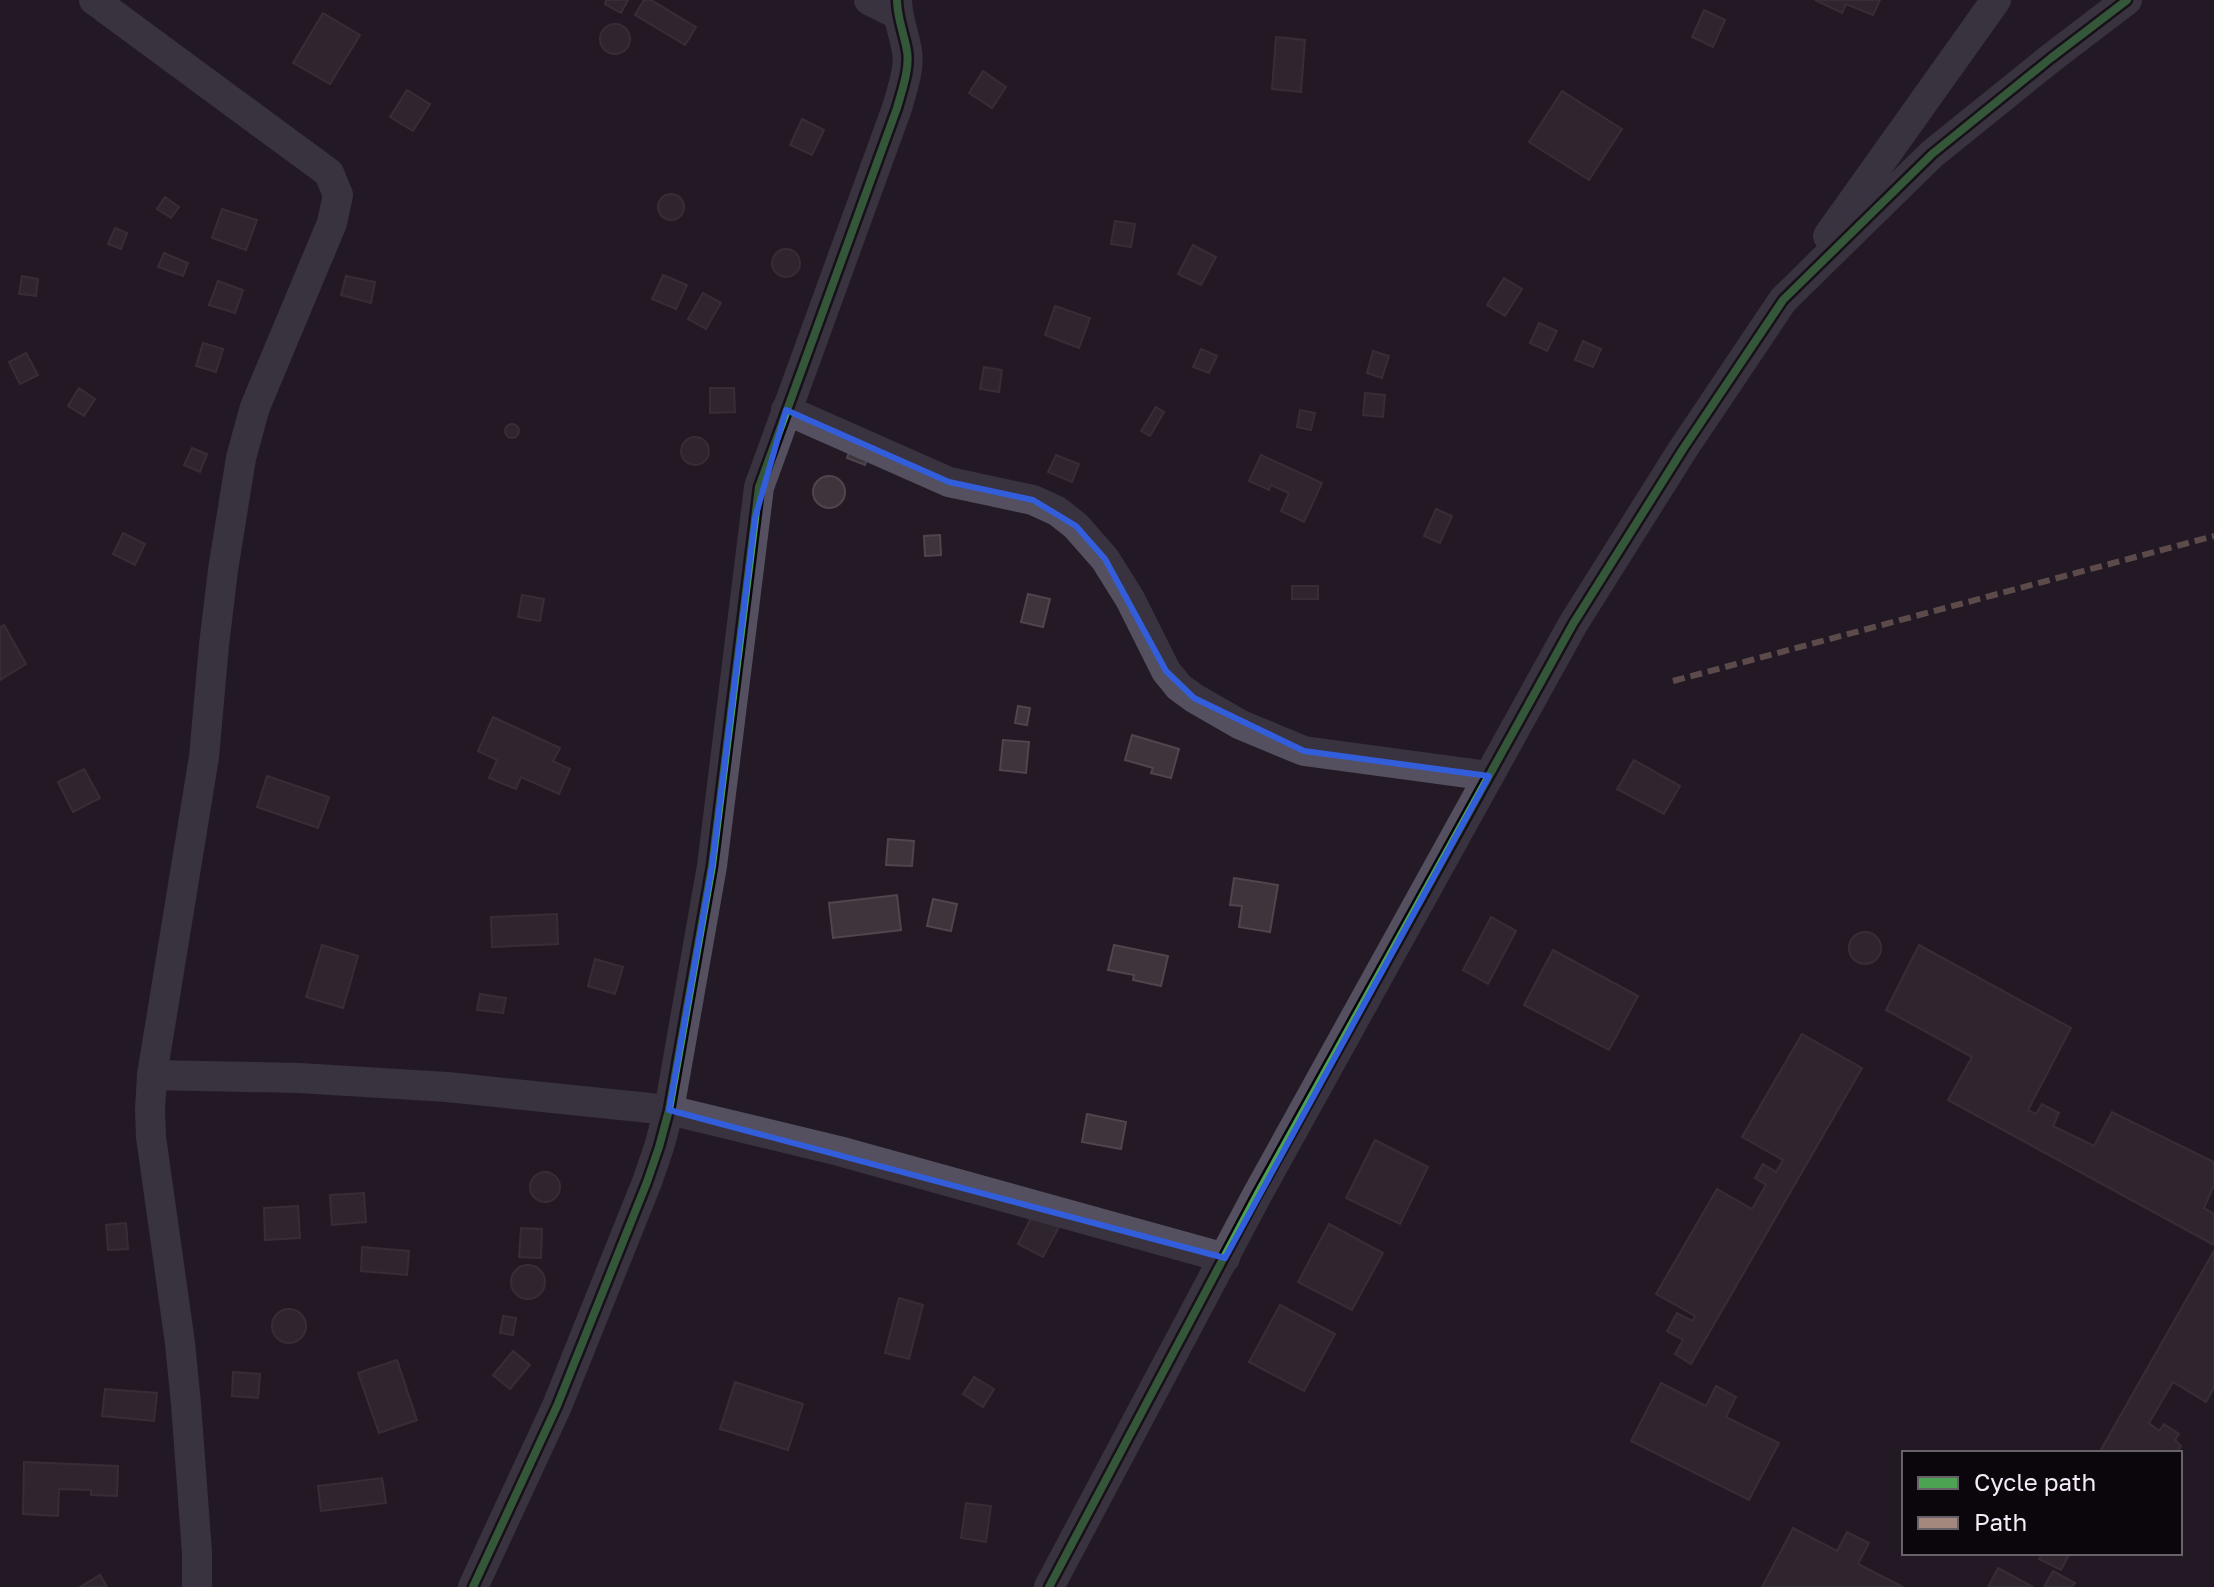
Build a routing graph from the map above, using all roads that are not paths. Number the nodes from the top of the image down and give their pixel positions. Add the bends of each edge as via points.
1 (94, 0) edge
2 (869, 0) edge
3 (1996, 0) edge
4 (2127, 0) edge
5 (897, 7) edge
6 (1783, 300) junction
7 (786, 410) junction
8 (1489, 776) junction
9 (152, 1075) junction
10 (669, 1110) junction
11 (1225, 1258) junction
12 (197, 1587) edge
13 (473, 1587) edge
14 (1049, 1587) edge

1 - 9 street via 329,173 338,195 332,223 255,407 241,458 204,757
2 - 5 street
3 - 6 street
4 - 6 street via 1932,154
5 - 7 street via 908,53 905,80
6 - 8 street via 1573,624
7 - 8 street via 940,478 1033,500 1057,511 1105,559 1179,687 1241,725 1304,751
7 - 10 street via 759,487 712,866
8 - 11 street
9 - 10 street via 432,1086
9 - 12 street via 151,1137 180,1343
10 - 11 street via 839,1151
10 - 13 street via 647,1182 557,1406
11 - 14 street

